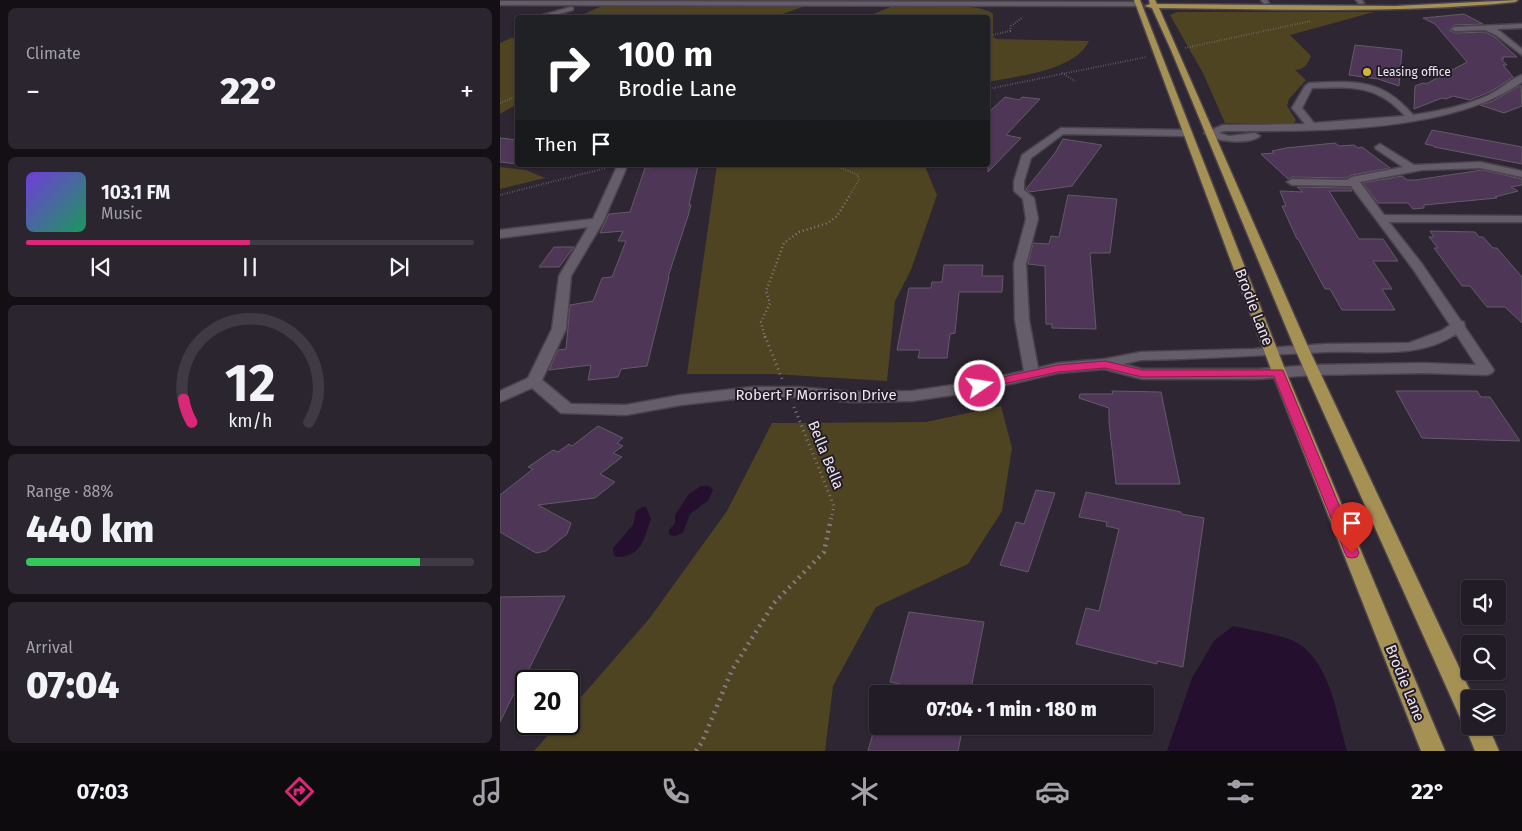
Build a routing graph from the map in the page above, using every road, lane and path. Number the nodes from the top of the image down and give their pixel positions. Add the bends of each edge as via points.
1 (1466, 0) edge
2 (1514, 0) edge
3 (1265, 1) edge
4 (1360, 1) edge
5 (1035, 2) edge
6 (1138, 2) edge
7 (500, 3) edge
8 (597, 3) junction
9 (1153, 3) edge
10 (1276, 7) junction
11 (547, 15) edge
12 (1023, 17) dead end
13 (1314, 21) dead end
14 (1522, 26) edge
15 (1485, 27) junction
16 (1455, 29) dead end
17 (990, 36) edge
18 (1506, 39) junction
19 (1522, 40) edge
20 (1182, 49) dead end
21 (1522, 54) edge
22 (1149, 56) dead end
23 (1062, 73) junction
24 (1075, 81) dead end
25 (1520, 81) edge
26 (990, 89) edge
27 (515, 97) edge
28 (500, 103) edge
29 (1411, 118) junction
30 (1313, 128) junction
31 (1187, 133) junction
32 (1209, 133) junction
33 (1380, 147) dead end
34 (609, 167) edge
35 (616, 167) edge
36 (839, 167) edge
37 (1412, 169) junction
38 (1522, 174) edge
39 (1292, 182) dead end
40 (1355, 183) junction
41 (500, 195) edge
42 (1381, 218) junction
43 (1522, 219) edge
44 (597, 222) junction
45 (500, 234) edge
46 (1459, 325) junction
47 (1409, 347) junction
48 (1302, 349) junction
49 (1271, 351) junction
50 (1105, 364) junction
51 (1423, 368) junction
52 (1312, 370) junction
53 (1279, 372) junction
54 (1032, 374) junction
55 (534, 382) junction
56 (788, 392) junction
57 (500, 397) edge
58 (1461, 694) edge
59 (1480, 735) edge
60 (696, 751) edge
61 (1433, 751) edge
62 (1487, 751) edge

1 - 4 main road
2 - 10 main road via 1426,7
3 - 4 main road
3 - 9 main road
4 - 10 main road via 1352,6
5 - 6 street
5 - 8 street
6 - 9 main road
6 - 31 main road, Brodie Lane
7 - 8 street
8 - 11 street
9 - 10 main road
9 - 32 main road, Brodie Lane
12 - 17 path via 1011,26 1010,31
13 - 20 path
14 - 15 street
15 - 16 street
15 - 18 street
18 - 19 street
18 - 21 street
22 - 23 path
23 - 24 path
23 - 26 path
25 - 29 street via 1488,99 1445,113
27 - 28 path
29 - 30 street
29 - 30 street via 1394,99 1376,90 1344,85 1309,86 1297,108
30 - 32 street via 1230,139
31 - 32 main road
31 - 49 main road, Brodie Lane
31 - 54 street via 1062,131 1026,157 1019,181 1020,191 1028,198 1032,219 1020,264 1022,320
32 - 48 main road, Brodie Lane
33 - 37 street
34 - 41 path
35 - 44 street via 621,169
36 - 56 path, Bella Bella via 858,175 859,180 837,216 828,223 799,232 784,243 766,291 770,304 761,322
37 - 38 street via 1480,165
37 - 40 street via 1352,180
39 - 40 street
40 - 42 street
42 - 43 street
42 - 46 street
44 - 45 street
44 - 55 street via 565,276 560,329
46 - 47 street, Robert F Morrison Drive via 1446,334
46 - 51 street, Robert F Morrison Drive via 1487,370
47 - 48 street, Robert F Morrison Drive
47 - 51 street
48 - 49 street, Robert F Morrison Drive
48 - 52 main road, Brodie Lane
49 - 50 street, Robert F Morrison Drive via 1141,356
49 - 53 main road, Brodie Lane
50 - 53 street, Robert F Morrison Drive via 1142,374
50 - 54 street, Robert F Morrison Drive
51 - 52 street, Robert F Morrison Drive
52 - 53 street, Robert F Morrison Drive
52 - 58 main road, Brodie Lane
53 - 61 main road, Brodie Lane
54 - 56 street, Robert F Morrison Drive via 912,396 851,397
55 - 56 street, Robert F Morrison Drive via 567,408 626,410 752,392
55 - 57 street
56 - 60 path, Bella Bella via 834,506 824,552 774,603 732,670
59 - 62 main road

